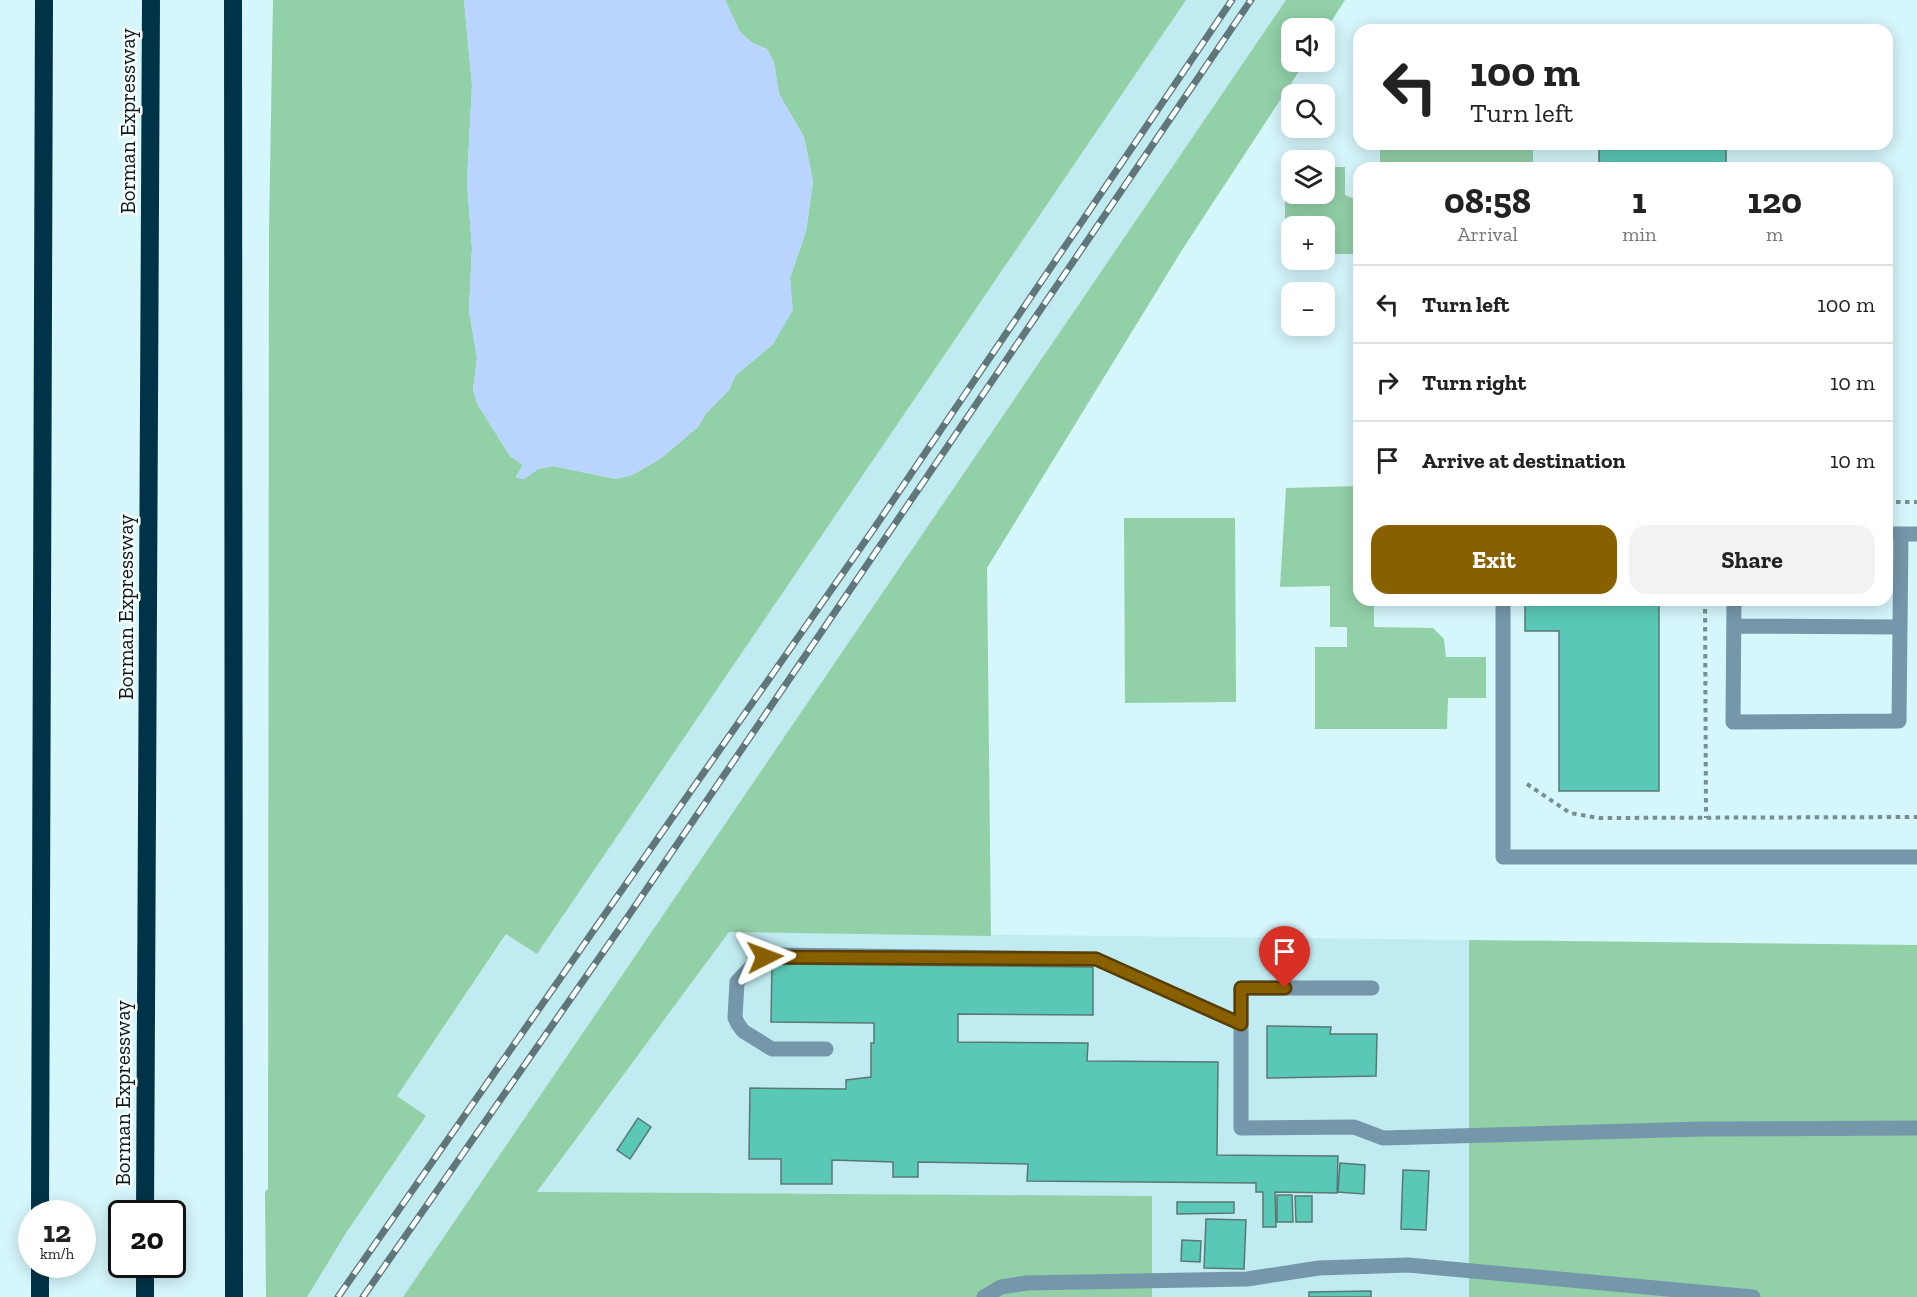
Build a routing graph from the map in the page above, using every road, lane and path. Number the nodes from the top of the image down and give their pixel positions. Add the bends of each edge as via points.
1 (44, 0) edge
2 (151, 0) edge
3 (233, 0) edge
4 (1893, 502) edge
5 (1917, 502) edge
6 (1894, 534) edge
7 (1917, 534) edge
8 (1497, 606) edge
9 (1503, 606) edge
10 (1705, 606) edge
11 (1734, 606) edge
12 (1503, 620) junction
13 (1734, 626) junction
14 (1900, 627) junction
15 (1503, 782) junction
16 (1917, 817) edge
17 (1706, 818) junction
18 (1917, 857) edge
19 (1372, 988) dead end
20 (1241, 1024) junction
21 (826, 1049) dead end
22 (1917, 1128) edge
23 (40, 1200) edge
24 (145, 1200) edge
25 (40, 1278) edge
26 (145, 1278) edge
27 (40, 1297) edge
28 (145, 1297) edge
29 (234, 1297) edge
30 (984, 1297) edge
31 (1753, 1297) edge

1 - 23 highway
2 - 24 highway, Borman Expressway
3 - 29 highway
4 - 5 path
6 - 7 lane
6 - 14 lane
8 - 12 lane
9 - 12 lane
10 - 17 path
11 - 13 lane
12 - 15 lane
13 - 14 lane
13 - 14 lane via 1733,722 1899,721
15 - 17 path via 1524,782 1579,815
15 - 18 lane via 1503,857
16 - 17 path
19 - 20 lane via 1241,988
20 - 21 lane via 1096,959 776,955 755,963 741,976 735,989 735,1017 743,1031 772,1049
20 - 22 lane via 1241,1128 1354,1127 1383,1138 1702,1129
25 - 27 highway
26 - 28 highway
30 - 31 lane via 1001,1287 1026,1283 1247,1279 1319,1268 1408,1264

